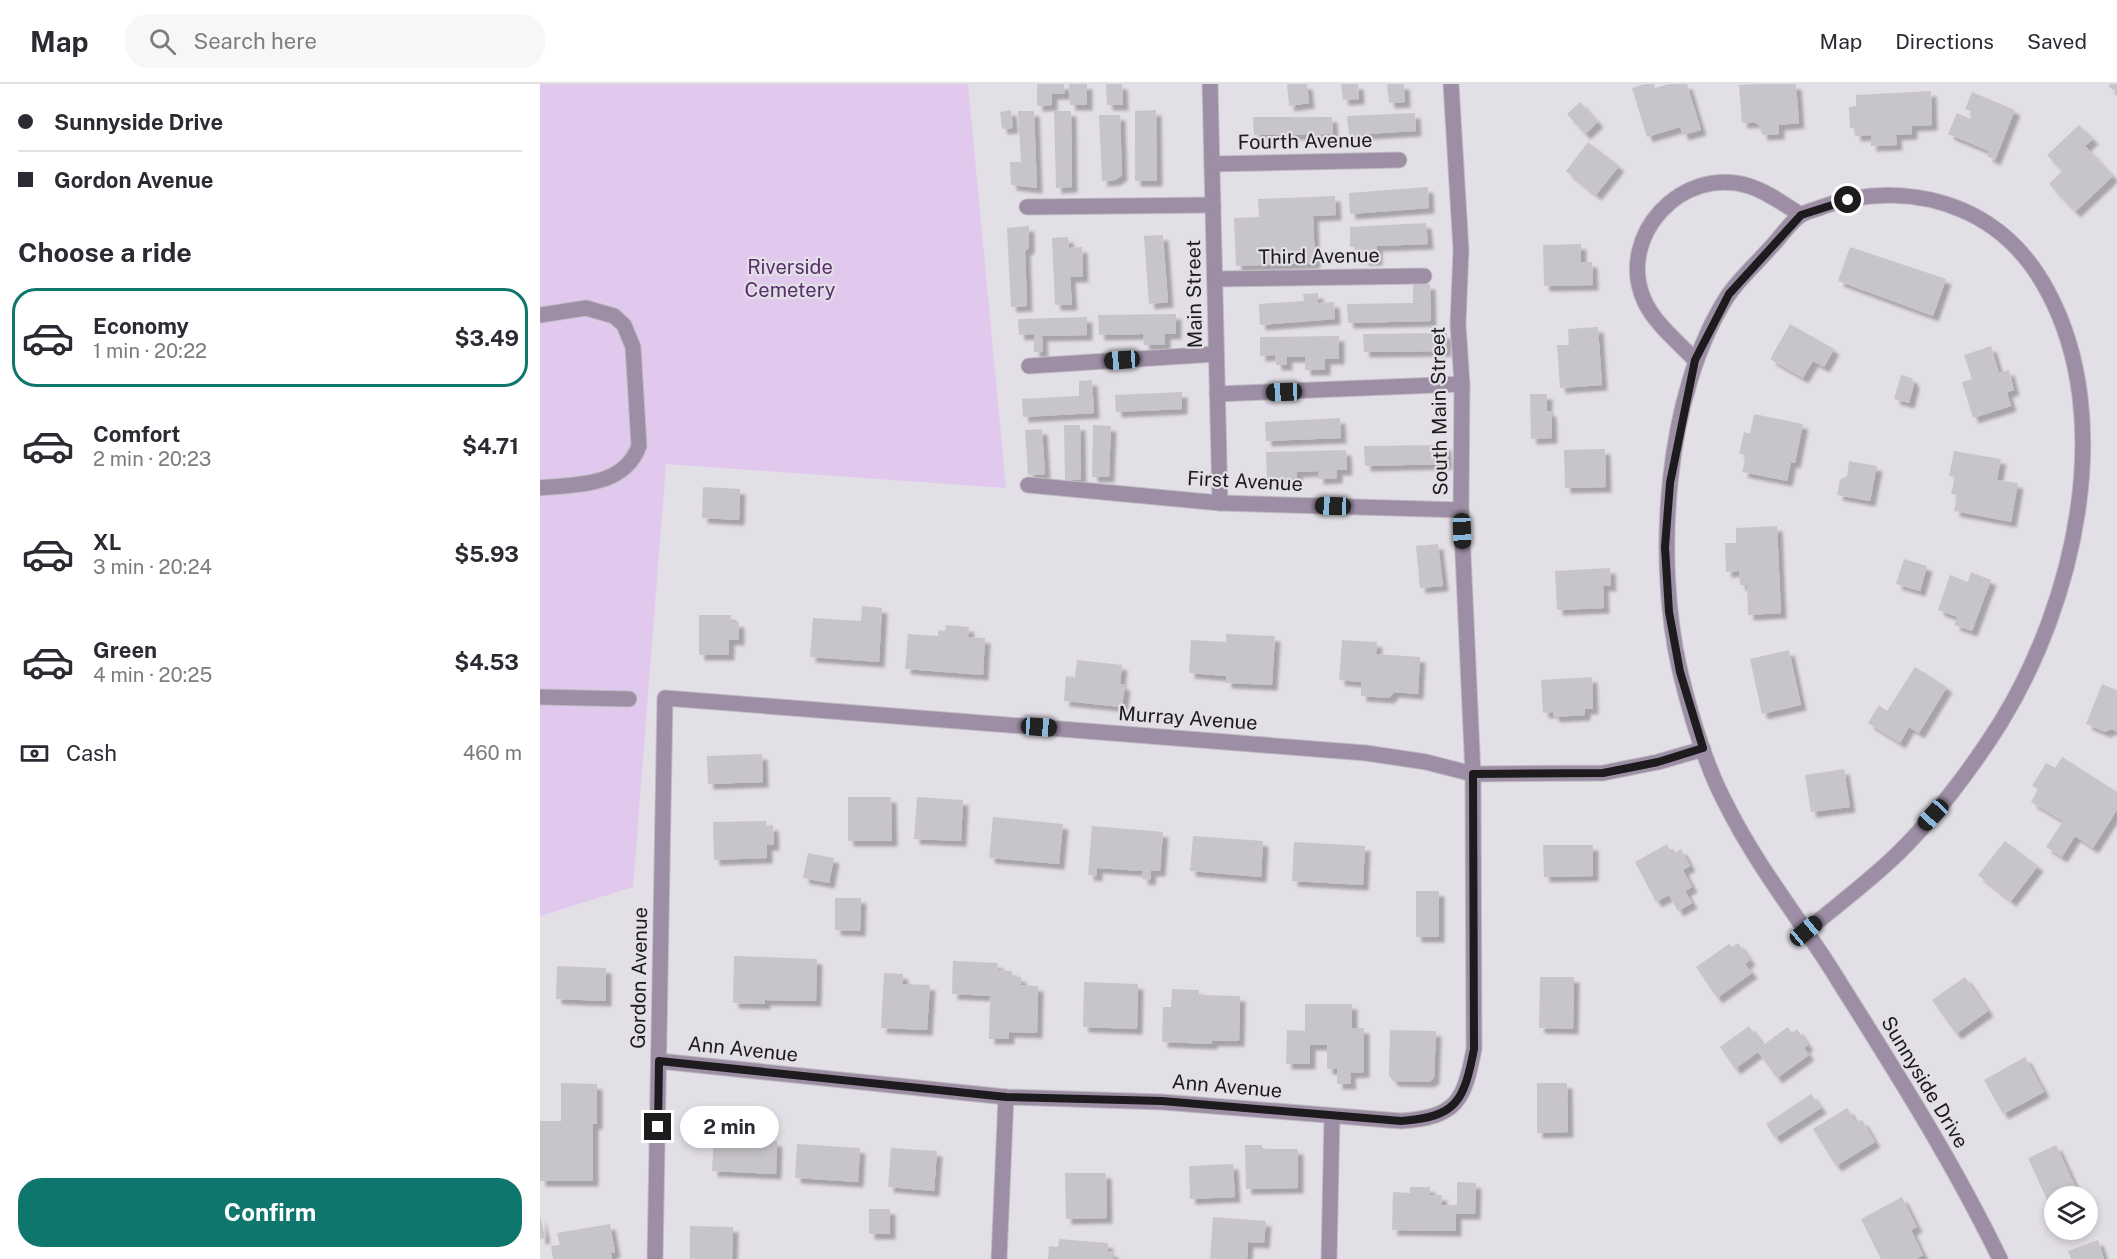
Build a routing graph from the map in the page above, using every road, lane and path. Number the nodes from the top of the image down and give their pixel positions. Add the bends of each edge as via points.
1 (1210, 84) edge
2 (1451, 84) edge
3 (1399, 160) dead end
4 (1212, 164) junction
5 (1213, 205) junction
6 (1026, 207) dead end
7 (1801, 215) junction
8 (1424, 276) dead end
9 (1215, 279) junction
10 (540, 315) edge
11 (1216, 354) junction
12 (1695, 360) junction
13 (1029, 366) dead end
14 (1462, 384) junction
15 (1217, 394) junction
16 (1028, 485) dead end
17 (540, 488) edge
18 (1220, 503) junction
19 (1461, 510) junction
20 (540, 697) edge
21 (665, 698) joint
22 (629, 699) dead end
23 (1703, 748) junction
24 (1473, 774) junction
25 (1806, 931) junction
26 (659, 1061) junction
27 (1006, 1097) junction
28 (1332, 1116) junction
29 (656, 1259) edge
30 (999, 1259) edge
31 (1329, 1259) edge
32 (2000, 1259) edge

1 - 4 street, Main Street
2 - 14 street, South Main Street via 1461,249 1458,324
3 - 4 street, Fourth Avenue
4 - 5 street, Main Street
5 - 6 street
5 - 9 street, Main Street
7 - 12 street, Sunnyside Drive via 1729,294
7 - 12 street via 1748,186 1720,184 1694,187 1671,199 1654,219 1642,239 1637,258 1645,302
7 - 25 street, Sunnyside Drive via 1864,197 1899,196 1961,209 1993,226 2036,272 2064,320 2076,363 2083,412 2080,501 2071,549 2034,658 2001,722 1933,815 1893,858
8 - 9 street, Third Avenue
9 - 11 street, Main Street
10 - 17 street via 586,308 614,316 624,325 633,347 639,446 635,457 615,475 598,481
11 - 13 street
11 - 15 street, Main Street
12 - 23 street, Sunnyside Drive via 1670,483 1665,547 1680,672
14 - 15 street
14 - 19 street, South Main Street
15 - 18 street, Main Street
16 - 18 street, First Avenue
18 - 19 street, First Avenue
19 - 24 street, South Main Street
20 - 22 street
21 - 24 street, Murray Avenue via 1366,753
21 - 26 street, Gordon Avenue
23 - 24 street, Murray Avenue via 1603,773
23 - 25 street, Sunnyside Drive via 1727,807
24 - 28 street, Ann Avenue via 1474,1049 1466,1088 1452,1107 1426,1119
25 - 32 street, Sunnyside Drive via 1967,1190
26 - 27 street, Ann Avenue
26 - 29 street, Gordon Avenue
27 - 28 street, Ann Avenue via 1162,1101
27 - 30 street
28 - 31 street

